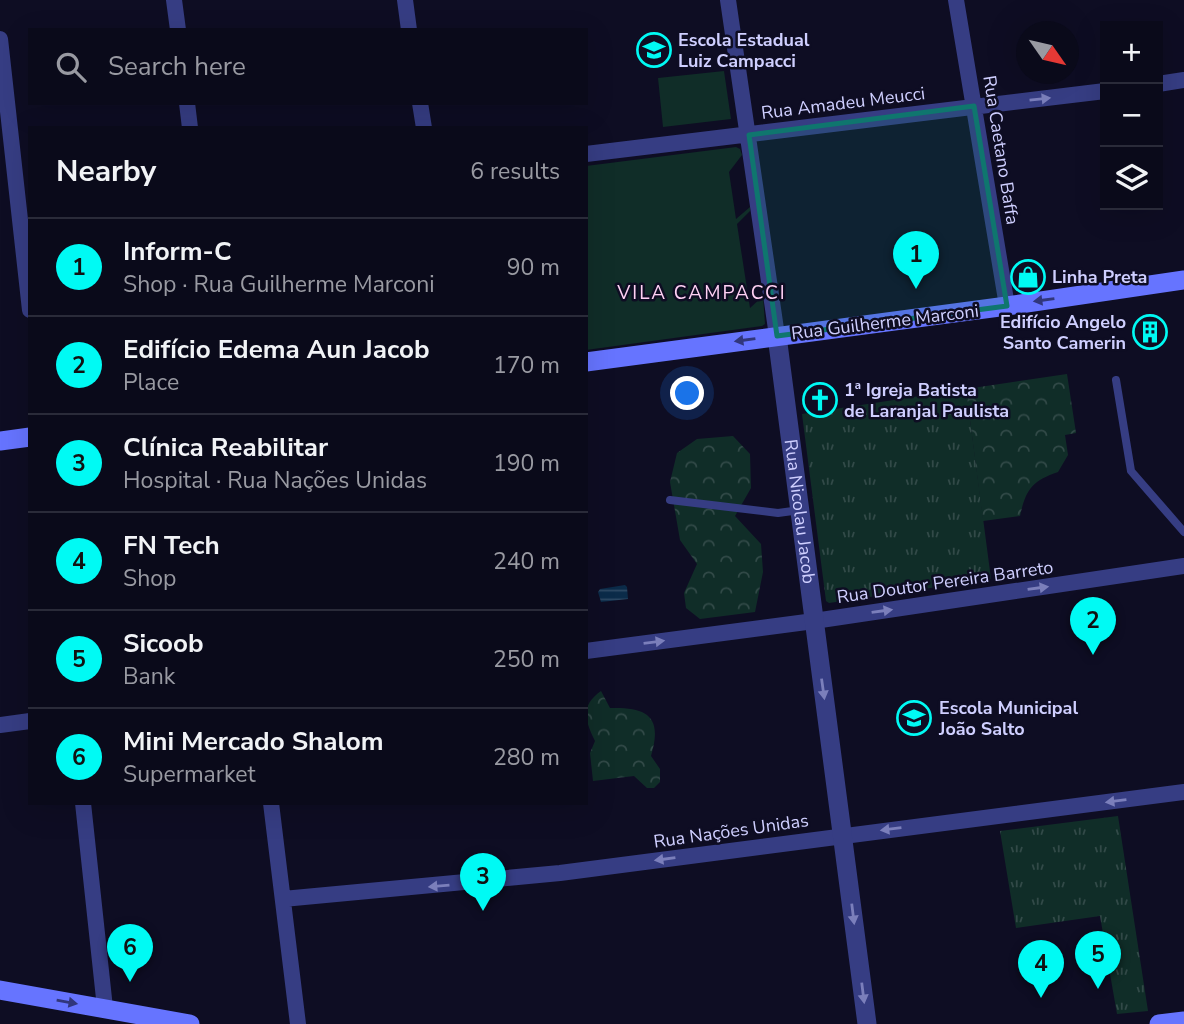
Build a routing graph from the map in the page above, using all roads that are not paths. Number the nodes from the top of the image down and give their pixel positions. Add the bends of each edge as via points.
1 (174, 0) edge
2 (405, 0) edge
3 (729, 0) edge
4 (956, 0) edge
5 (178, 28) edge
6 (409, 28) edge
7 (0, 39) edge
8 (1184, 80) edge
9 (1163, 83) edge
10 (1100, 92) edge
11 (187, 105) edge
12 (420, 105) edge
13 (974, 106) junction
14 (190, 126) edge
15 (424, 126) edge
16 (749, 135) junction
17 (588, 154) edge
18 (1184, 280) edge
19 (28, 292) edge
20 (1007, 306) junction
21 (777, 336) junction
22 (588, 362) edge
23 (1116, 380) dead end
24 (28, 436) edge
25 (0, 441) edge
26 (670, 500) dead end
27 (800, 510) junction
28 (1184, 532) edge
29 (1184, 566) edge
30 (814, 621) junction
31 (588, 650) edge
32 (28, 721) edge
33 (0, 725) edge
34 (1184, 792) edge
35 (83, 805) edge
36 (271, 805) edge
37 (843, 835) junction
38 (283, 899) junction
39 (0, 990) edge
40 (105, 1008) junction
41 (1184, 1021) edge
42 (190, 1024) edge
43 (299, 1024) edge
44 (867, 1024) edge
45 (1159, 1024) edge

1 - 5 street
2 - 6 street
3 - 16 street, Rua Nicolau Jacob
4 - 13 street, Rua Caetano Baffa
7 - 19 street
8 - 9 street
13 -> 10 street, Rua Amadeu Meucci
11 - 14 street
12 - 15 street
13 - 16 street, Rua Amadeu Meucci
13 - 20 street, Rua Caetano Baffa
16 - 17 street, Rua Amadeu Meucci
16 - 21 street, Rua Nicolau Jacob
18 -> 20 main road, Rua Guilherme Marconi
20 - 21 main road, Rua Guilherme Marconi
21 -> 22 main road, Rua Guilherme Marconi
21 - 27 street, Rua Nicolau Jacob
23 - 28 lane via 1131,471
24 - 25 main road
26 - 27 lane via 778,513
27 - 30 street, Rua Nicolau Jacob
30 -> 29 street, Rua Doutor Pereira Barreto
31 -> 30 street, Rua Doutor Pereira Barreto
30 -> 37 street, Rua Nicolau Jacob
32 - 33 street
34 -> 37 street, Rua Nações Unidas
35 - 40 street
36 - 38 street
37 -> 38 street, Rua Nações Unidas via 546,875
37 -> 44 street, Rua Nicolau Jacob
38 - 43 street
39 -> 40 main road
40 - 42 main road
41 - 45 main road

